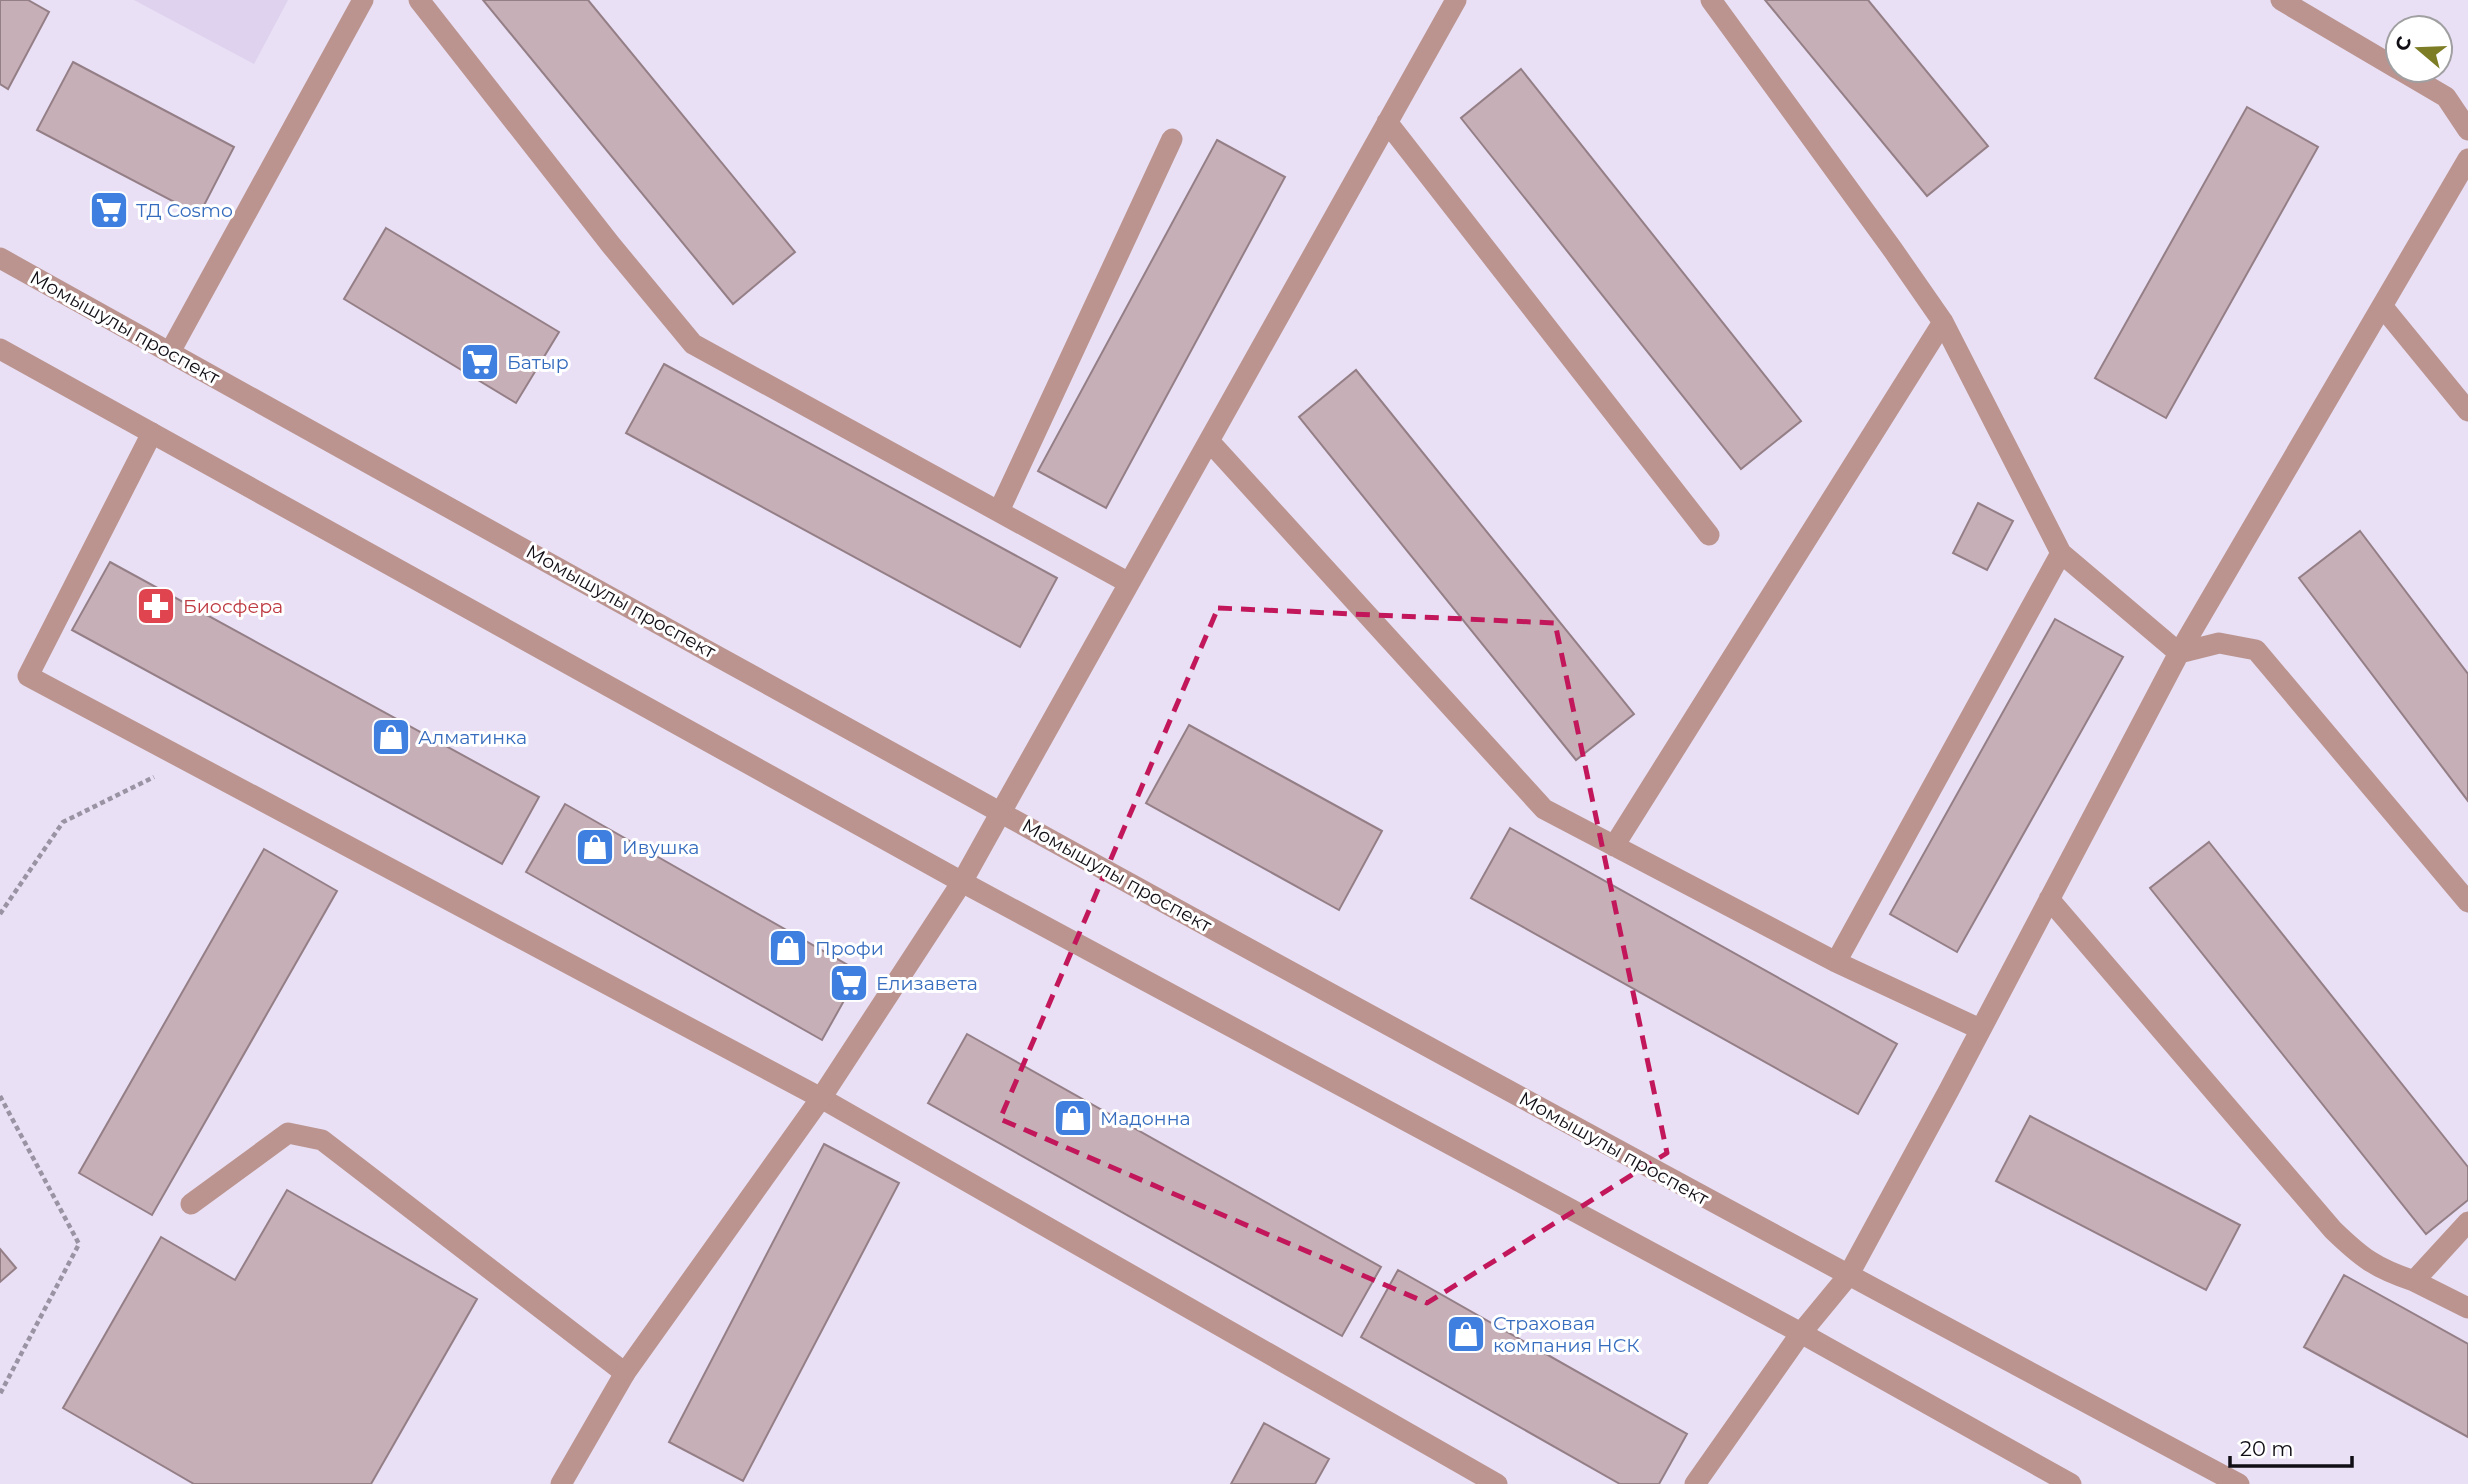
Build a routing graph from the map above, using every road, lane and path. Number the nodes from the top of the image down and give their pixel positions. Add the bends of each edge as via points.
1 (363, 0) edge
2 (419, 0) edge
3 (1456, 0) edge
4 (1711, 0) edge
5 (2281, 0) edge
6 (2384, 60) edge
7 (2424, 84) edge
8 (1387, 122) junction
9 (2468, 130) edge
10 (1172, 139) dead end
11 (2468, 159) edge
12 (0, 258) edge
13 (2382, 306) junction
14 (1943, 322) junction
15 (0, 349) edge
16 (170, 352) junction
17 (2468, 411) edge
18 (152, 433) junction
19 (1209, 441) junction
20 (999, 511) junction
21 (1709, 535) dead end
22 (2061, 553) junction
23 (1129, 583) junction
24 (2179, 653) junction
25 (188, 761) junction
26 (1001, 812) junction
27 (1614, 846) junction
28 (962, 882) junction
29 (2049, 899) junction
30 (2468, 902) edge
31 (0, 914) edge
32 (1836, 962) junction
33 (1980, 1029) junction
34 (0, 1096) edge
35 (821, 1098) junction
36 (191, 1204) dead end
37 (2468, 1222) edge
38 (1849, 1276) junction
39 (2414, 1281) junction
40 (2468, 1308) edge
41 (1801, 1333) junction
42 (625, 1373) junction
43 (0, 1394) edge
44 (561, 1484) edge
45 (1497, 1484) edge
46 (1695, 1484) edge
47 (2071, 1484) edge
48 (2239, 1484) edge

1 - 16 street
2 - 20 street via 693,344
3 - 8 street
4 - 14 street
5 - 6 street
7 - 9 street via 2446,97
8 - 19 street
8 - 21 street
10 - 20 street
11 - 13 street
12 - 16 street, Момышулы проспект
13 - 17 street
13 - 24 street
14 - 22 street
14 - 27 street
15 - 18 street
16 - 26 street, Момышулы проспект
18 - 25 street via 28,676
18 - 28 street
19 - 23 street
19 - 27 street via 1544,809
20 - 23 street
22 - 24 street
22 - 32 street
23 - 26 street
24 - 29 street
24 - 30 street via 2219,643 2256,650
25 - 31 path via 63,822
25 - 35 street
26 - 28 street
26 - 38 street, Момышулы проспект
27 - 32 street
28 - 35 street
28 - 41 street
29 - 33 street
29 - 39 street via 2333,1230 2384,1271
32 - 33 street
33 - 38 street
34 - 43 path via 79,1244
35 - 42 street
35 - 45 street
36 - 42 street via 288,1133 322,1140
37 - 39 street
38 - 41 street
38 - 48 street, Момышулы проспект
39 - 40 street
41 - 46 street
41 - 47 street
42 - 44 street

